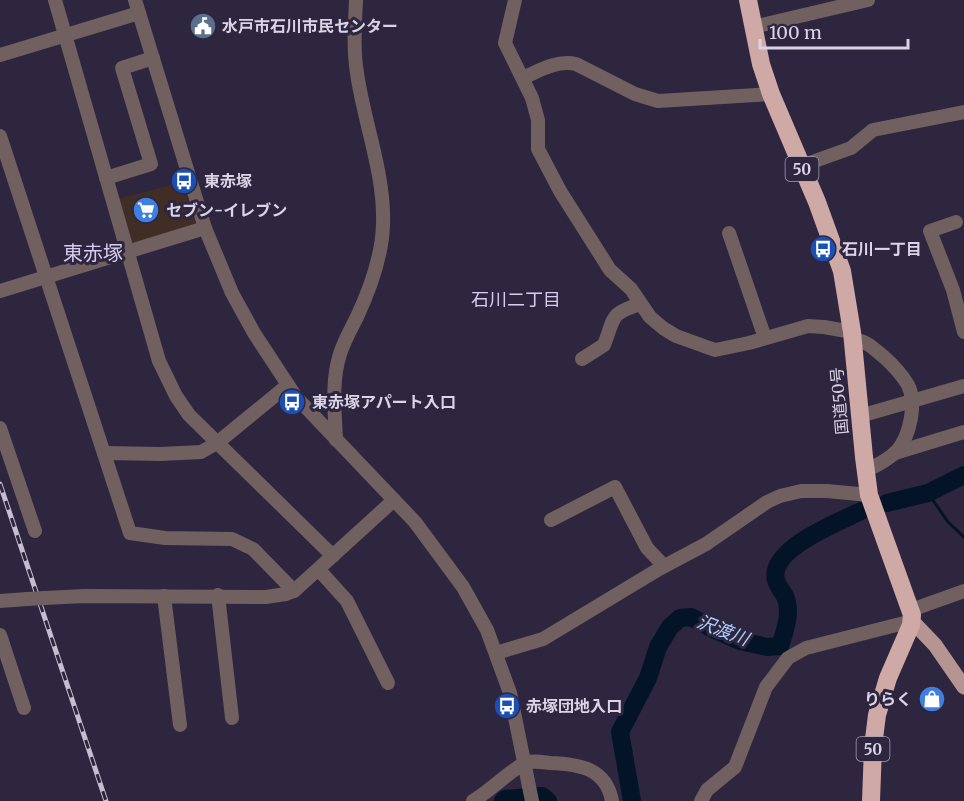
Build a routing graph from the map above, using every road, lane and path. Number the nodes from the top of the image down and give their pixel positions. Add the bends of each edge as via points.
1 (55, 0) edge
2 (356, 0) edge
3 (515, 0) edge
4 (748, 0) edge
5 (867, 0) edge
6 (140, 5) edge
7 (753, 27) junction
8 (65, 36) junction
9 (0, 55) edge
10 (153, 58) junction
11 (523, 78) junction
12 (771, 94) junction
13 (964, 112) edge
14 (0, 136) edge
15 (801, 166) junction
16 (106, 178) junction
17 (956, 222) dead end
18 (205, 228) junction
19 (729, 233) dead end
20 (127, 251) junction
21 (46, 277) junction
22 (0, 291) edge
23 (640, 304) junction
24 (964, 332) edge
25 (853, 336) junction
26 (765, 338) junction
27 (582, 359) dead end
28 (288, 385) junction
29 (964, 386) edge
30 (912, 401) junction
31 (860, 416) junction
32 (0, 428) edge
33 (964, 432) edge
34 (336, 440) junction
35 (217, 443) junction
36 (104, 453) junction
37 (895, 453) junction
38 (866, 471) junction
39 (869, 495) junction
40 (394, 500) junction
41 (551, 520) dead end
42 (35, 531) dead end
43 (333, 556) junction
44 (664, 566) junction
45 (319, 570) junction
46 (294, 591) junction
47 (964, 591) edge
48 (164, 596) junction
49 (218, 596) junction
50 (0, 601) edge
51 (911, 615) junction
52 (0, 635) edge
53 (496, 653) junction
54 (388, 683) dead end
55 (964, 687) edge
56 (24, 708) dead end
57 (232, 718) dead end
58 (180, 725) dead end
59 (524, 763) junction
60 (473, 801) edge
61 (532, 801) edge
62 (612, 801) edge
63 (701, 801) edge
64 (872, 801) edge

1 - 8 street
2 - 34 street via 357,73 382,200 383,226 378,262 340,352 335,374
3 - 11 street via 505,43
4 - 7 highway, 国道50号 / 50
5 - 7 street
6 - 8 street
6 - 10 street
7 - 12 highway, 国道50号 / 50
8 - 9 street
8 - 16 street
10 - 16 street via 122,68 151,164
10 - 18 street
11 - 12 street via 567,62 658,101
11 - 23 street via 535,106 538,149 543,159 593,245
12 - 15 highway, 国道50号 / 50
13 - 15 street via 873,130 850,148
14 - 21 street
15 - 25 highway, 国道50号 / 50 via 833,243 846,289
16 - 20 street
17 - 24 street via 930,231
18 - 20 street
18 - 28 street via 232,294
19 - 26 street
20 - 21 street
20 - 35 street via 167,381 189,415
21 - 22 street
21 - 36 street
23 - 26 street via 650,317 676,336 715,350
23 - 27 street via 620,311 604,345
25 - 26 street via 808,326
25 - 30 street via 865,341 894,366 909,386
25 - 31 highway, 国道50号 / 50
28 - 34 street
28 - 35 street
29 - 30 street
30 - 31 street
30 - 37 street via 906,431
31 - 38 highway, 国道50号 / 50
32 - 42 street
33 - 37 street
34 - 40 street
35 - 36 street via 193,454
35 - 43 street
36 - 46 street via 130,533 232,539 253,549
37 - 38 street
38 - 39 highway, 国道50号 / 50
39 - 44 street via 790,492 767,502 706,544
39 - 51 highway, 国道50号 / 50
40 - 43 street
40 - 53 street via 453,571
41 - 44 street via 615,487 647,548
43 - 45 street
44 - 53 street via 543,639
45 - 46 street
45 - 54 street via 347,601
46 - 49 street via 277,596
47 - 51 street
48 - 49 street
48 - 50 street, bridge
48 - 58 street
49 - 57 street
51 - 55 main road
51 - 63 street via 806,648 788,658 766,687 735,767 707,790
51 - 64 highway, 50 via 877,715
52 - 56 street
53 - 59 street via 510,693
59 - 60 street
59 - 61 street
59 - 62 street via 586,768 605,781

